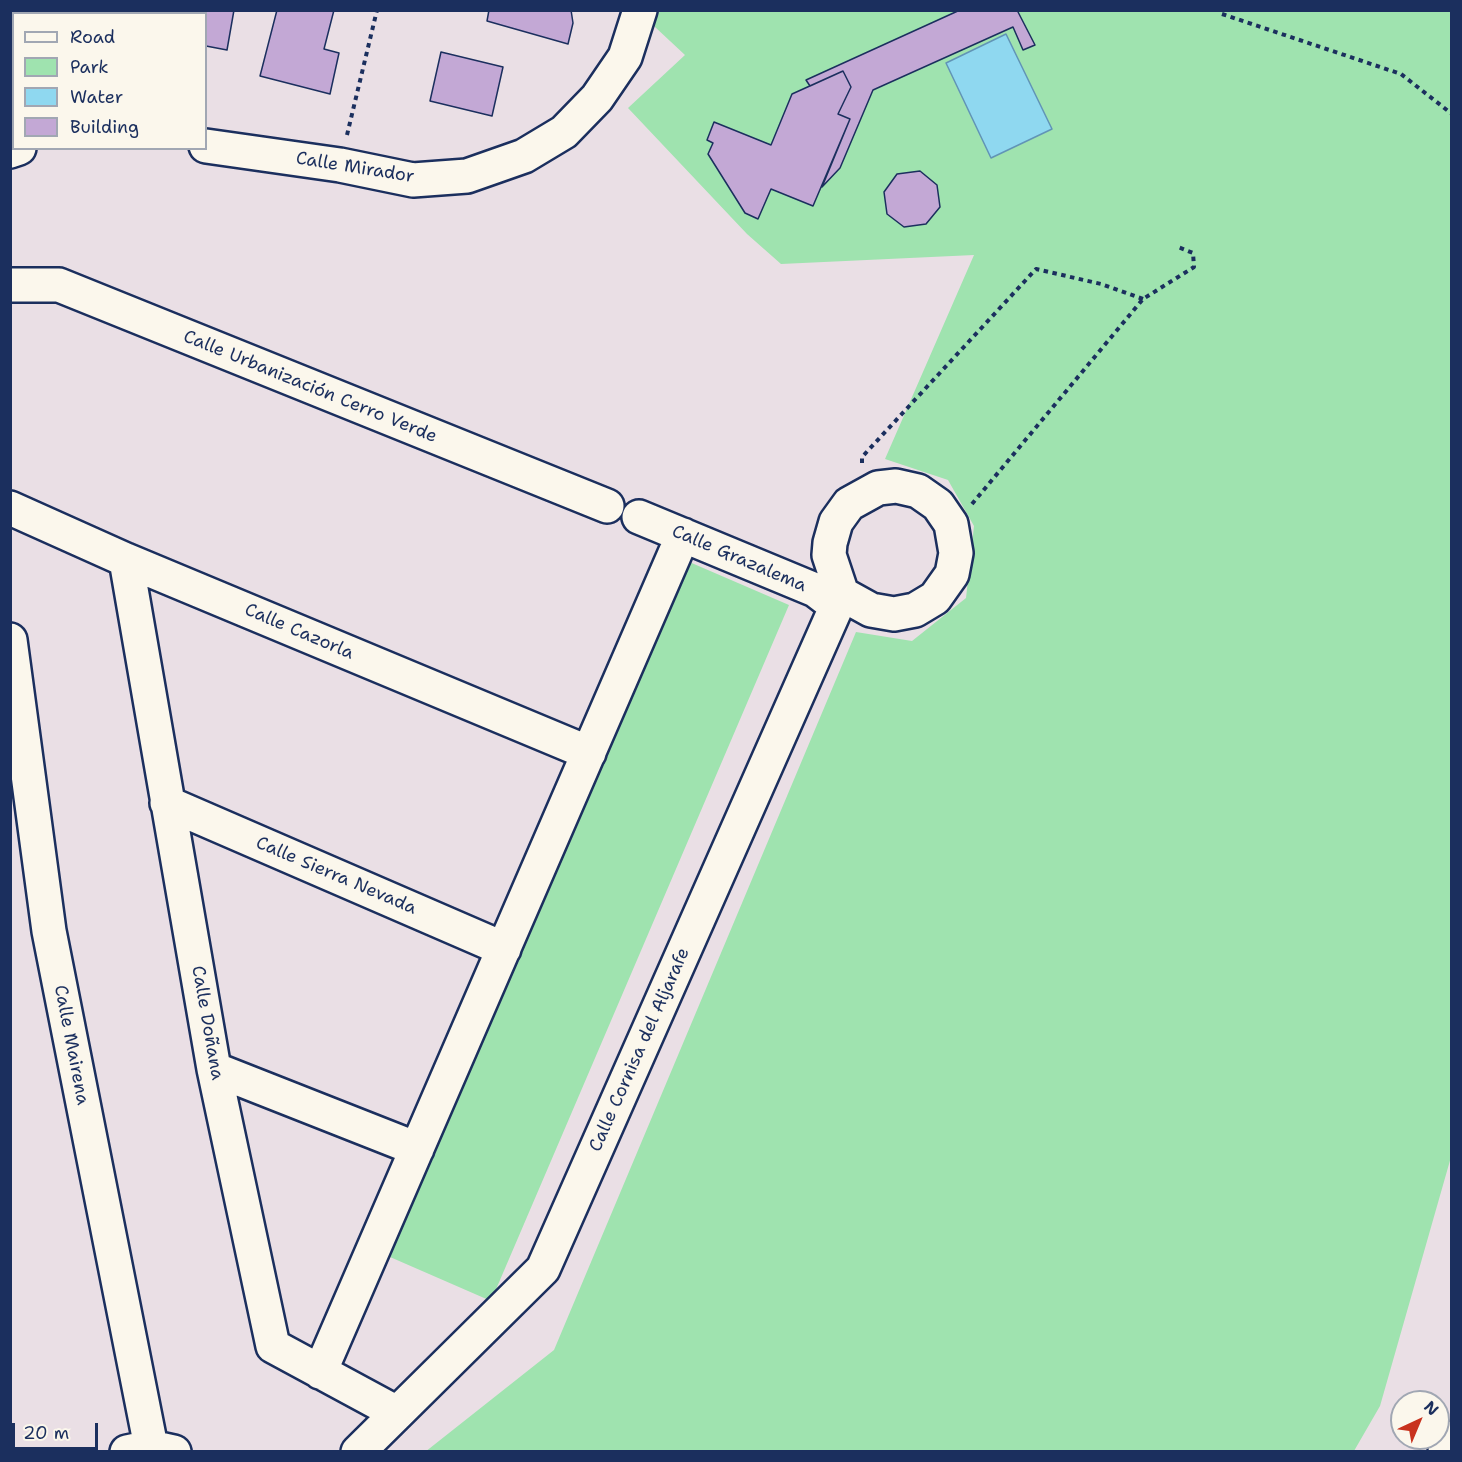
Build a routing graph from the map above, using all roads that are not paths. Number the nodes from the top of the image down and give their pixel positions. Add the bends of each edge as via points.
1 (640, 10) edge
2 (207, 146) edge
3 (10, 285) edge
4 (607, 506) dead end
5 (10, 507) edge
6 (639, 517) dead end
7 (683, 535) junction
8 (126, 560) junction
9 (839, 600) junction
10 (10, 640) edge
11 (589, 753) junction
12 (167, 803) junction
13 (504, 949) junction
14 (214, 1069) junction
15 (417, 1149) junction
16 (320, 1372) junction
17 (397, 1413) junction
18 (1452, 1438) edge
19 (150, 1450) edge
20 (358, 1452) edge
21 (1445, 1452) edge

1 - 2 street, Calle Mirador via 625,57 597,98 564,132 524,156 467,176 413,180
3 - 4 street, Calle Urbanización Cerro Verde via 59,285
5 - 8 street, Calle Cazorla
6 - 7 street, Calle Grazalema
7 - 9 street, Calle Grazalema
7 - 11 street
8 - 11 street, Calle Cazorla
8 - 12 street, Calle Doñana
9 - 9 street via 894,614 915,610 935,598 952,574 956,553 951,524 938,505 918,491 896,486 878,488 849,504 836,522 830,543
9 - 17 street, Calle Cornisa del Aljarafe via 543,1269
10 - 19 street, Calle Mairena via 49,931
11 - 13 street
12 - 13 street, Calle Sierra Nevada
12 - 14 street, Calle Doñana
13 - 15 street
14 - 15 street
14 - 16 street, Calle Doñana via 273,1346
15 - 16 street
16 - 17 street, Calle Doñana
17 - 20 street, Calle Cornisa del Aljarafe
18 - 21 street

